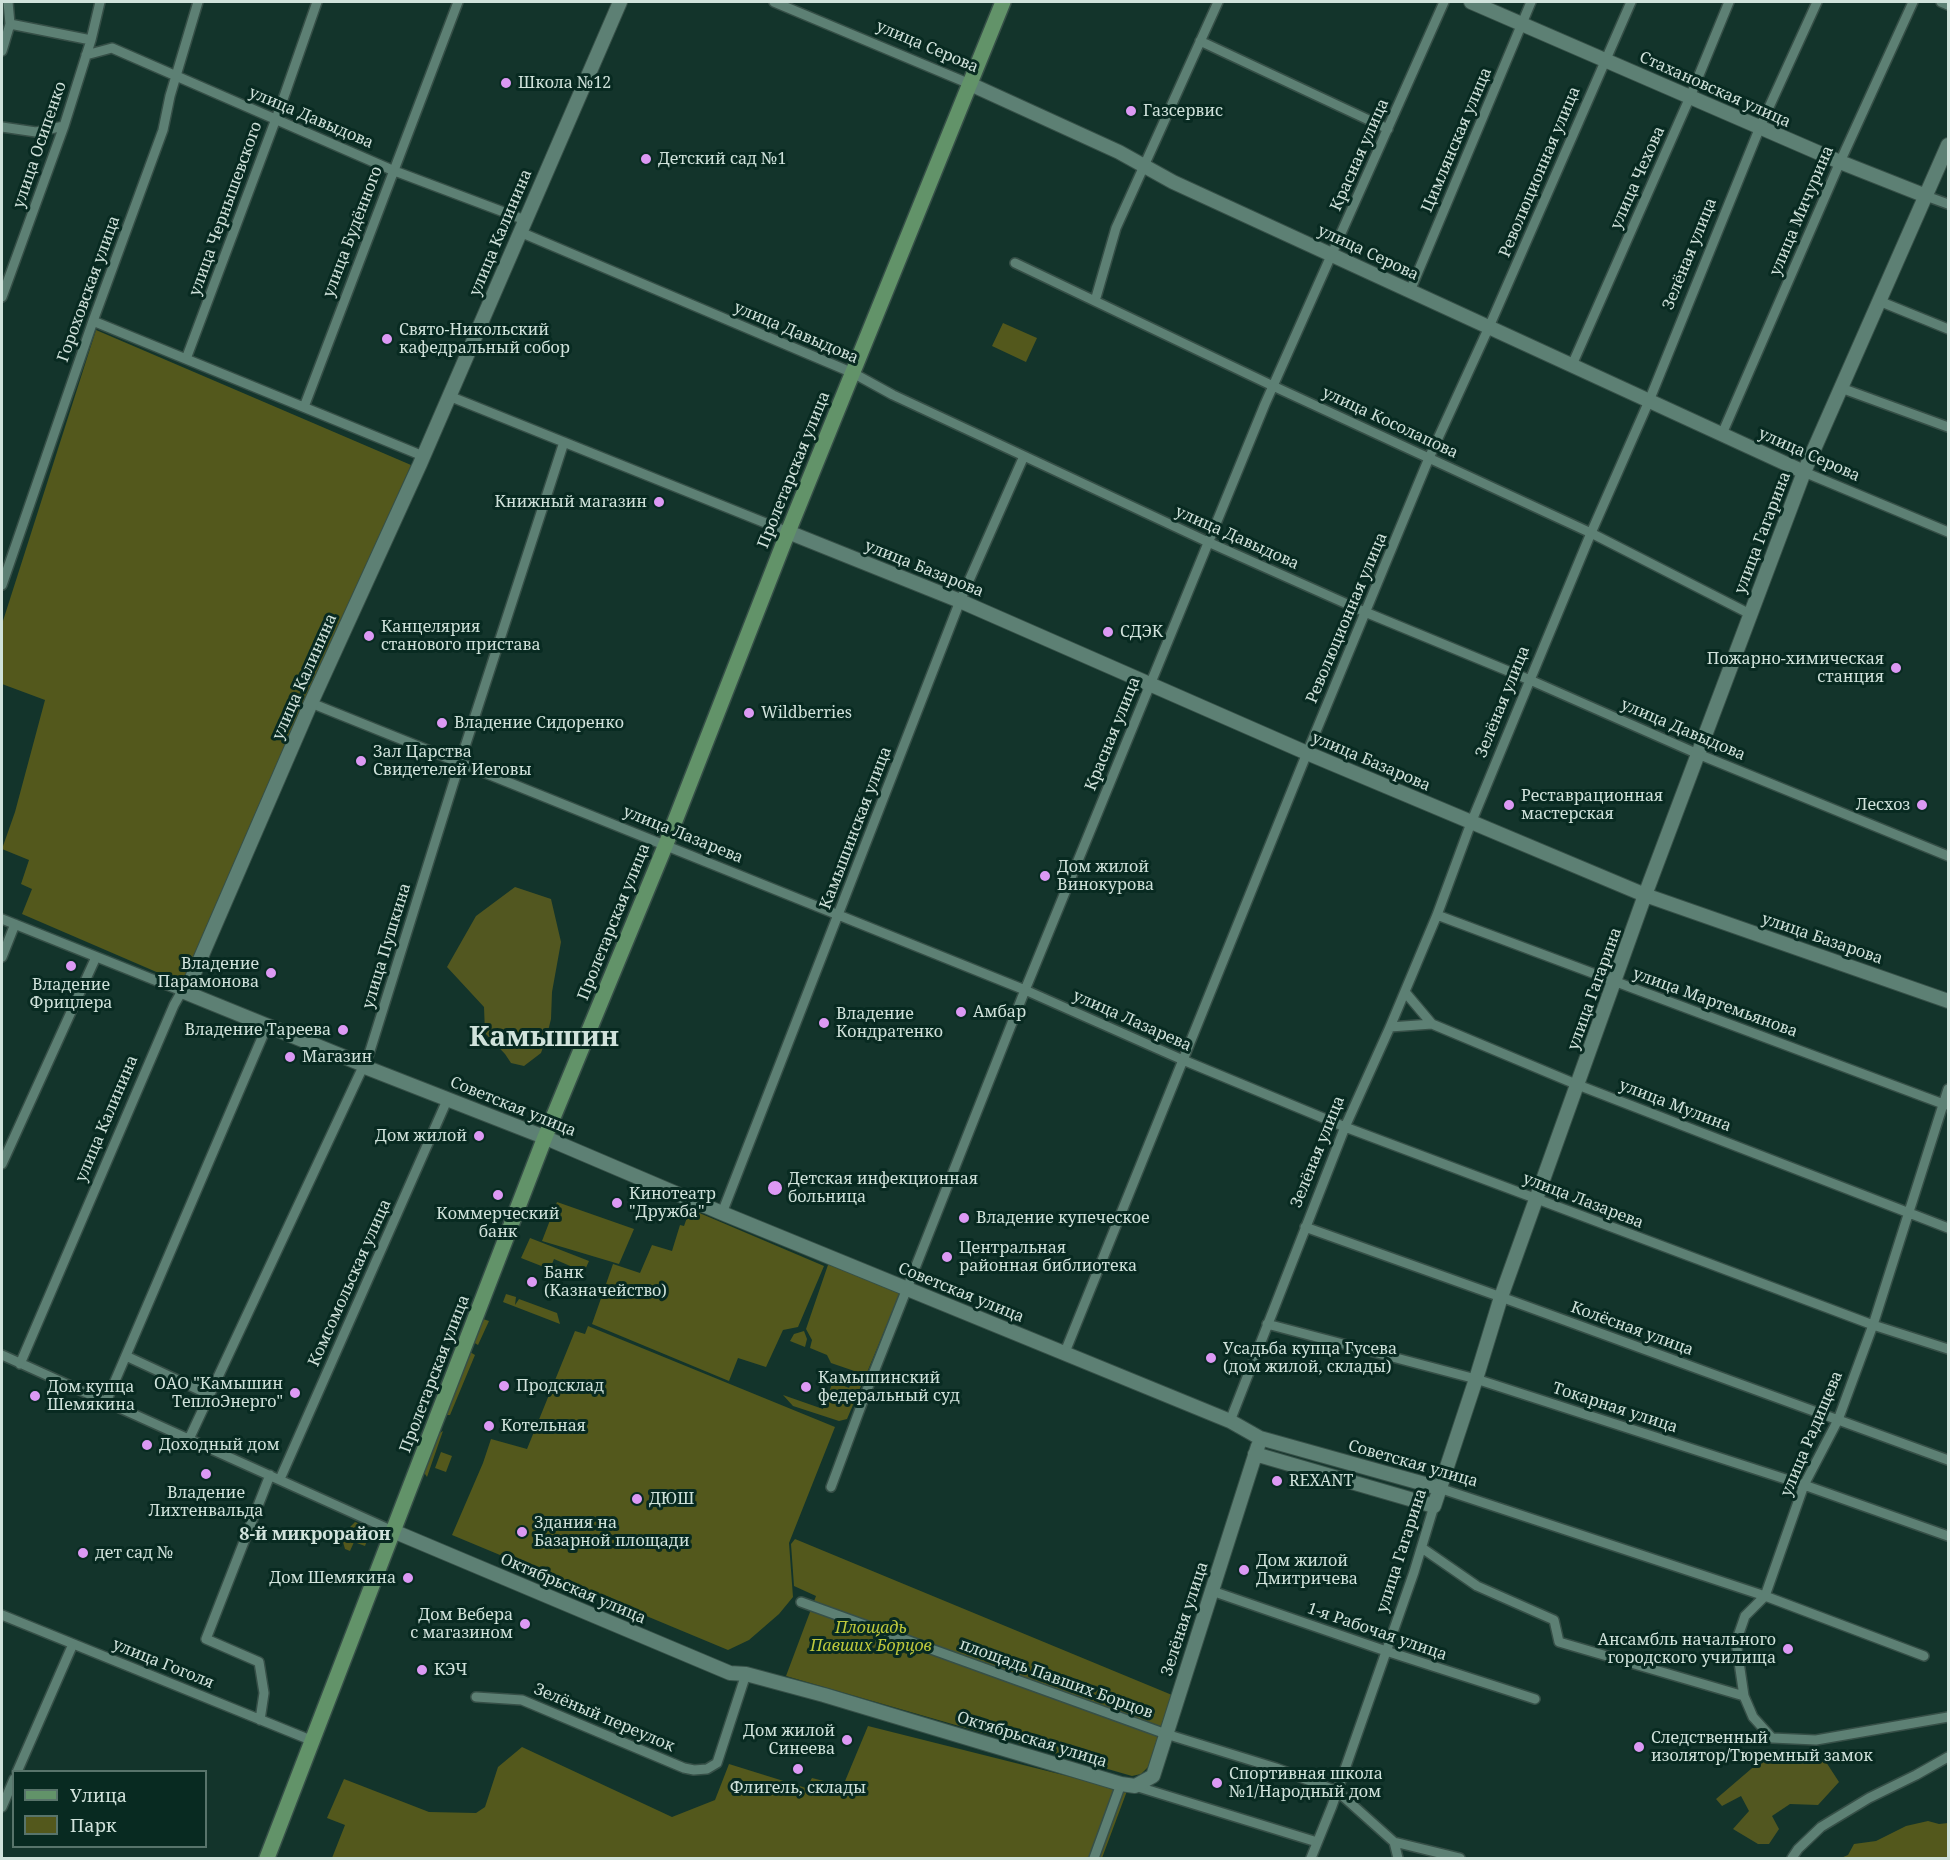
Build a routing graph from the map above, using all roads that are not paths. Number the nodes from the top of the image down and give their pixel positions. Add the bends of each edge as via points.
1 (8, 2) edge
2 (100, 2) edge
3 (198, 2) edge
4 (317, 2) edge
5 (458, 2) edge
6 (620, 2) edge
7 (774, 2) edge
8 (1003, 2) edge
9 (1218, 2) edge
10 (1444, 2) edge
11 (1470, 2) edge
12 (1531, 2) edge
13 (1631, 2) edge
14 (1729, 2) edge
15 (1817, 2) edge
16 (1913, 2) edge
17 (1941, 2) edge
18 (1948, 5) edge
19 (10, 24) junction
20 (1522, 24) junction
21 (91, 40) junction
22 (1200, 41) junction
23 (2, 51) edge
24 (86, 56) junction
25 (1605, 60) junction
26 (177, 75) junction
27 (970, 84) junction
28 (1690, 97) junction
29 (275, 120) junction
30 (64, 126) junction
31 (2, 127) edge
32 (1760, 127) junction
33 (1388, 129) junction
34 (1948, 145) edge
35 (1840, 162) junction
36 (1144, 166) junction
37 (392, 170) junction
38 (1926, 196) junction
39 (1948, 204) edge
40 (522, 226) junction
41 (1333, 255) junction
42 (1015, 262) dead end
43 (1410, 291) junction
44 (2, 297) edge
45 (1095, 301) junction
46 (1879, 302) junction
47 (93, 321) junction
48 (1489, 327) junction
49 (1948, 329) edge
50 (186, 359) junction
51 (1572, 365) junction
52 (853, 373) junction
53 (1273, 386) junction
54 (1841, 388) junction
55 (449, 396) junction
56 (1649, 401) junction
57 (304, 407) junction
58 (1948, 427) edge
59 (1722, 434) junction
60 (564, 442) junction
61 (423, 456) junction
62 (1024, 456) junction
63 (1430, 458) junction
64 (1804, 472) junction
65 (788, 532) junction
66 (1948, 532) edge
67 (1591, 533) junction
68 (1208, 542) junction
69 (2, 579) edge
70 (960, 601) junction
71 (1365, 612) junction
72 (1750, 614) junction
73 (1530, 680) junction
74 (1150, 684) junction
75 (311, 703) junction
76 (1307, 753) junction
77 (1698, 754) junction
78 (460, 762) junction
79 (1471, 823) junction
80 (666, 844) junction
81 (1948, 856) edge
82 (1645, 895) junction
83 (839, 914) junction
84 (1437, 915) junction
85 (2, 919) edge
86 (15, 924) junction
87 (2, 957) edge
88 (96, 957) junction
89 (1615, 982) junction
90 (1025, 990) junction
91 (182, 992) junction
92 (1405, 992) junction
93 (1948, 1001) edge
94 (1432, 1023) junction
95 (267, 1026) junction
96 (1390, 1028) junction
97 (1183, 1060) junction
98 (364, 1065) junction
99 (1578, 1085) junction
100 (1948, 1089) edge
101 (448, 1098) junction
102 (1946, 1105) edge
103 (1345, 1127) junction
104 (545, 1137) junction
105 (2, 1164) edge
106 (1537, 1199) junction
107 (1908, 1212) junction
108 (722, 1213) junction
109 (1305, 1227) junction
110 (1948, 1228) edge
111 (907, 1289) junction
112 (1501, 1296) junction
113 (1267, 1324) junction
114 (1873, 1325) junction
115 (1948, 1349) edge
116 (1065, 1352) junction
117 (2, 1355) edge
118 (126, 1356) junction
119 (20, 1364) junction
120 (1476, 1379) junction
121 (210, 1395) junction
122 (106, 1402) junction
123 (1230, 1420) junction
124 (1838, 1420) junction
125 (1260, 1438) junction
126 (189, 1439) junction
127 (1255, 1454) junction
128 (1948, 1460) edge
129 (270, 1475) junction
130 (280, 1479) junction
131 (1804, 1485) junction
132 (831, 1487) dead end
133 (1439, 1488) junction
134 (1434, 1506) junction
135 (393, 1531) junction
136 (1948, 1536) edge
137 (1422, 1548) junction
138 (1212, 1591) junction
139 (1765, 1596) junction
140 (801, 1602) dead end
141 (2, 1615) edge
142 (73, 1644) junction
143 (1386, 1652) junction
144 (1924, 1656) dead end
145 (747, 1674) junction
146 (1744, 1696) junction
147 (476, 1697) dead end
148 (1534, 1699) dead end
149 (1948, 1717) edge
150 (260, 1719) junction
151 (1166, 1734) junction
152 (313, 1741) junction
153 (1948, 1757) edge
154 (18, 1770) edge
155 (12, 1784) edge
156 (1121, 1784) junction
157 (1135, 1786) junction
158 (1337, 1791) junction
159 (2, 1807) edge
160 (1317, 1842) junction
161 (1394, 1842) junction
162 (267, 1858) edge
163 (1094, 1858) edge
164 (1311, 1858) edge
165 (1398, 1858) edge
166 (1460, 1858) edge
167 (1792, 1858) edge

1 - 19 street
2 - 21 street, улица Осипенко
3 - 26 street, Гороховская улица
4 - 29 street, улица Чернышевского
5 - 37 street, улица Будённого
6 - 40 street, улица Калинина
7 - 27 street, улица Серова
8 - 27 main road, Пролетарская улица
9 - 22 street
10 - 33 street, Красная улица
11 - 20 street, Стахановская улица
12 - 20 street, Цимлянская улица
13 - 25 street, Революционная улица
14 - 28 street, улица Чехова
15 - 32 street, Зелёная улица
16 - 35 street, улица Мичурина
17 - 18 street
19 - 21 street
19 - 23 street
20 - 25 street, Стахановская улица
20 - 43 street, Цимлянская улица
21 - 24 street, улица Осипенко
22 - 33 street
22 - 36 street
24 - 26 street, улица Давыдова via 112,48
24 - 30 street, улица Осипенко
25 - 28 street, Стахановская улица
25 - 48 street, Революционная улица
26 - 29 street, улица Давыдова
26 - 47 street, Гороховская улица via 163,130
27 - 36 street, улица Серова
27 - 52 main road, Пролетарская улица
28 - 32 street, Стахановская улица
28 - 51 street, улица Чехова
29 - 37 street, улица Давыдова
29 - 50 street, улица Чернышевского
30 - 31 street via 36,132
30 - 44 street, улица Осипенко
32 - 35 street, Стахановская улица
32 - 56 street, Зелёная улица
33 - 41 street, Красная улица
34 - 38 street, улица Гагарина
35 - 38 street, Стахановская улица
35 - 59 street, улица Мичурина
36 - 41 street, улица Серова
36 - 45 street via 1116,228
37 - 40 street, улица Давыдова
37 - 57 street, улица Будённого
38 - 39 street, Стахановская улица
38 - 46 street, улица Гагарина
40 - 52 street, улица Давыдова
40 - 55 street, улица Калинина
41 - 43 street, улица Серова
41 - 53 street, Красная улица
42 - 45 street, улица Косолапова
43 - 48 street, улица Серова
45 - 53 street, улица Косолапова
46 - 49 street
46 - 54 street, улица Гагарина
47 - 50 street
47 - 69 street, Гороховская улица
48 - 51 street, улица Серова
48 - 63 street, Революционная улица
50 - 57 street
51 - 56 street, улица Серова
52 - 62 street, улица Давыдова
52 - 65 main road, Пролетарская улица
53 - 63 street, улица Косолапова
53 - 68 street, Красная улица
54 - 58 street
54 - 64 street, улица Гагарина
55 - 60 street
55 - 61 street, улица Калинина
56 - 59 street, улица Серова
56 - 67 street, Зелёная улица
57 - 61 street
59 - 64 street, улица Серова
60 - 65 street
60 - 78 street, улица Пушкина
61 - 75 street, улица Калинина
62 - 68 street, улица Давыдова
62 - 70 street, Камышинская улица
63 - 67 street, улица Косолапова
63 - 71 street, Революционная улица
64 - 66 street, улица Серова
64 - 72 street, улица Гагарина
65 - 70 street, улица Базарова
65 - 80 main road, Пролетарская улица
67 - 72 street, улица Косолапова
67 - 73 street, Зелёная улица
68 - 71 street, улица Давыдова
68 - 74 street, Красная улица
70 - 74 street, улица Базарова
70 - 83 street, Камышинская улица
71 - 73 street, улица Давыдова
71 - 76 street, Революционная улица
72 - 77 street, улица Гагарина
73 - 77 street, улица Давыдова
73 - 79 street, Зелёная улица
74 - 76 street, улица Базарова
74 - 90 street, Красная улица
75 - 78 street, улица Лазарева
75 - 91 street, улица Калинина via 186,992
76 - 79 street, улица Базарова
76 - 97 street, Революционная улица
77 - 81 street, улица Давыдова
77 - 82 street, улица Гагарина
78 - 80 street, улица Лазарева
78 - 98 street, улица Пушкина
79 - 82 street, улица Базарова
79 - 84 street, Зелёная улица
80 - 83 street, улица Лазарева
80 - 104 main road, Пролетарская улица
82 - 89 street, улица Гагарина
82 - 93 street, улица Базарова
83 - 90 street, улица Лазарева
83 - 108 street, Камышинская улица
84 - 89 street, улица Мартемьянова
84 - 92 street, Зелёная улица
85 - 86 street, Советская улица
86 - 87 street
86 - 88 street, Советская улица
88 - 91 street, Советская улица
88 - 105 street
89 - 99 street, улица Гагарина
89 - 102 street, улица Мартемьянова
90 - 97 street, улица Лазарева
90 - 111 street, Красная улица
91 - 95 street, Советская улица
91 - 119 street, улица Калинина
92 - 94 street
92 - 96 street, Зелёная улица
94 - 96 street, улица Мулина
94 - 99 street, улица Мулина
95 - 98 street, Советская улица
95 - 118 street
96 - 103 street, Зелёная улица
97 - 103 street, улица Лазарева
97 - 116 street, Революционная улица
98 - 101 street, Советская улица
98 - 121 street, улица Пушкина
99 - 106 street, улица Гагарина
99 - 107 street, улица Мулина
100 - 102 street, улица Радищева
101 - 104 street, Советская улица
101 - 130 street, Комсомольская улица
102 - 107 street, улица Радищева
103 - 106 street, улица Лазарева
103 - 109 street, Зелёная улица
104 - 108 street, Советская улица
104 - 135 main road, Пролетарская улица
106 - 112 street, улица Гагарина
106 - 114 street, улица Лазарева
107 - 110 street, улица Мулина
107 - 114 street, улица Радищева
108 - 111 street, Советская улица
109 - 112 street, Колёсная улица
109 - 113 street, Зелёная улица
111 - 116 street, Советская улица
111 - 132 street, Красная улица
112 - 120 street, улица Гагарина
112 - 124 street, Колёсная улица
113 - 120 street, Токарная улица
113 - 123 street, Зелёная улица
114 - 115 street, улица Лазарева
114 - 124 street, улица Радищева
116 - 123 street, Советская улица
117 - 119 street, Октябрьская улица
118 - 121 street
118 - 122 street
119 - 122 street, Октябрьская улица
120 - 131 street, Токарная улица
120 - 133 street, улица Гагарина
121 - 126 street, улица Пушкина
122 - 126 street, Октябрьская улица
123 - 125 street, Советская улица
124 - 128 street, Колёсная улица
124 - 131 street, улица Радищева
125 - 127 street, Зелёная улица
125 - 133 street, Советская улица
126 - 129 street, Октябрьская улица
127 - 134 street
127 - 138 street, Зелёная улица
129 - 130 street, Октябрьская улица
129 - 150 street via 206,1639 259,1662 264,1693
130 - 135 street, Октябрьская улица
131 - 136 street, Токарная улица
131 - 139 street, улица Радищева
133 - 134 street, улица Гагарина
133 - 139 street, Советская улица
134 - 137 street, улица Гагарина
135 - 145 street, Октябрьская улица via 730,1673
135 - 152 main road, Пролетарская улица
137 - 143 street, улица Гагарина
137 - 146 street via 1477,1586 1554,1620 1560,1642
138 - 143 street, 1-я Рабочая улица
138 - 151 street, Зелёная улица
139 - 144 street, Советская улица
139 - 146 street, улица Радищева via 1745,1616 1736,1642
140 - 151 street, площадь Павших Борцов
141 - 142 street, улица Гоголя
142 - 150 street, улица Гоголя
142 - 154 street
143 - 148 street, 1-я Рабочая улица
143 - 158 street, улица Гагарина
145 - 147 street, Зелёный переулок via 717,1763 694,1770 522,1700
145 - 156 street, Октябрьская улица
146 - 149 street, улица Радищева via 1753,1717 1772,1738 1816,1740
150 - 152 street, улица Гоголя
151 - 157 street, Зелёная улица via 1153,1776
151 - 158 street, площадь Павших Борцов
152 - 162 main road, Пролетарская улица
153 - 167 street via 1821,1827
155 - 159 street
156 - 157 street, Октябрьская улица
156 - 163 street
157 - 160 street
158 - 160 street, улица Гагарина
158 - 161 street
160 - 164 street, улица Гагарина
161 - 165 street
161 - 166 street

